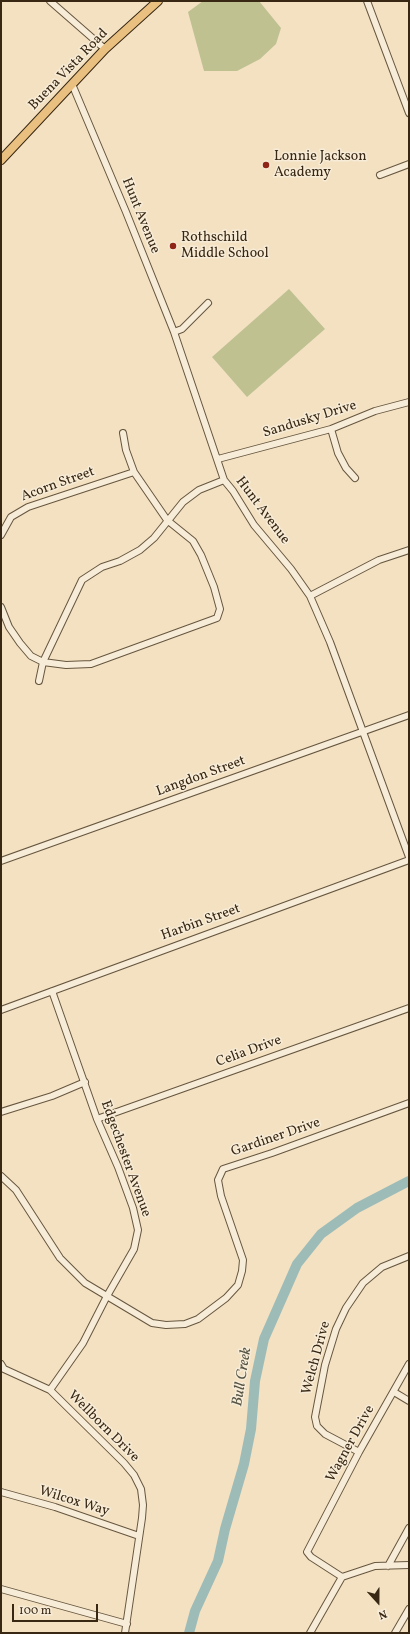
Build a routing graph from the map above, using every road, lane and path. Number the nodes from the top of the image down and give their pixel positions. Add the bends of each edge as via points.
1 (50, 1) edge
2 (158, 1) edge
3 (367, 1) edge
4 (105, 50) junction
5 (72, 84) junction
6 (409, 113) edge
7 (1, 160) edge
8 (409, 164) edge
9 (380, 175) dead end
10 (208, 303) dead end
11 (174, 332) junction
12 (409, 402) edge
13 (331, 429) junction
14 (123, 433) dead end
15 (218, 459) junction
16 (134, 472) junction
17 (355, 478) dead end
18 (224, 480) junction
19 (167, 520) junction
20 (1, 535) edge
21 (409, 550) edge
22 (310, 596) junction
23 (1, 607) edge
24 (43, 662) junction
25 (39, 681) dead end
26 (409, 714) edge
27 (363, 731) junction
28 (406, 848) junction
29 (409, 858) edge
30 (1, 861) edge
31 (401, 863) junction
32 (52, 991) junction
33 (409, 1008) edge
34 (1, 1010) edge
35 (85, 1082) junction
36 (409, 1103) edge
37 (2, 1110) edge
38 (97, 1119) junction
39 (1, 1176) edge
40 (409, 1256) edge
41 (107, 1296) junction
42 (409, 1364) edge
43 (2, 1368) edge
44 (50, 1390) junction
45 (394, 1392) junction
46 (409, 1401) edge
47 (359, 1452) junction
48 (1, 1492) edge
49 (409, 1528) edge
50 (139, 1536) junction
51 (409, 1565) edge
52 (388, 1566) junction
53 (342, 1577) junction
54 (1, 1589) edge
55 (409, 1609) edge
56 (127, 1624) junction
57 (125, 1633) edge
58 (310, 1633) edge
59 (395, 1633) edge

1 - 4 street
2 - 4 main road, Buena Vista Road
3 - 6 street
4 - 5 main road, Buena Vista Road
5 - 7 main road, Buena Vista Road
5 - 11 street, Hunt Avenue
8 - 9 street
10 - 11 street via 182,329
11 - 15 street, Hunt Avenue
12 - 13 street, Sandusky Drive
13 - 15 street, Sandusky Drive
13 - 17 street via 338,453
14 - 16 street
15 - 18 street, Hunt Avenue
16 - 19 street
16 - 20 street, Acorn Street via 28,507 11,517
18 - 19 street via 199,490 183,502
18 - 22 street, Hunt Avenue via 254,525
19 - 24 street via 154,538 140,550 82,580
19 - 24 street via 193,541 201,555 220,609 217,618 91,664 66,665
21 - 22 street via 379,560
22 - 27 street, Hunt Avenue
23 - 24 street via 20,643 31,656
24 - 25 street
26 - 27 street, Langdon Street
27 - 28 street, Hunt Avenue
27 - 30 street, Langdon Street
28 - 29 street, Hunt Avenue
28 - 31 street
29 - 31 street, Harbin Street
31 - 32 street, Harbin Street
32 - 34 street, Harbin Street
32 - 35 street, Edgechester Avenue
33 - 38 street, Celia Drive
35 - 37 street via 52,1096
35 - 38 street, Edgechester Avenue
36 - 41 street, Gardiner Drive via 223,1169 218,1180 243,1260 242,1271 238,1285 226,1298 198,1319 185,1324 166,1326 152,1323 118,1305
38 - 41 street, Edgechester Avenue via 118,1167 138,1230 134,1249
39 - 41 street, Gardiner Drive via 16,1190 60,1258 85,1283
40 - 47 street, Welch Drive via 382,1267 363,1282 336,1329 325,1365 315,1417 317,1426 325,1434
41 - 44 street, Edgechester Avenue via 83,1343
42 - 45 street, Wagner Drive
43 - 44 street, Wellborn Drive
44 - 50 street, Wellborn Drive via 134,1475 141,1489 143,1505
45 - 46 street
45 - 47 street, Wagner Drive
47 - 53 street, Wagner Drive via 307,1552 310,1557
48 - 50 street, Wilcox Way via 55,1507
49 - 52 street
50 - 56 street, Wellborn Drive
51 - 52 street
52 - 53 street via 375,1566
53 - 58 street
54 - 56 street
55 - 59 street
56 - 57 street, Wellborn Drive

